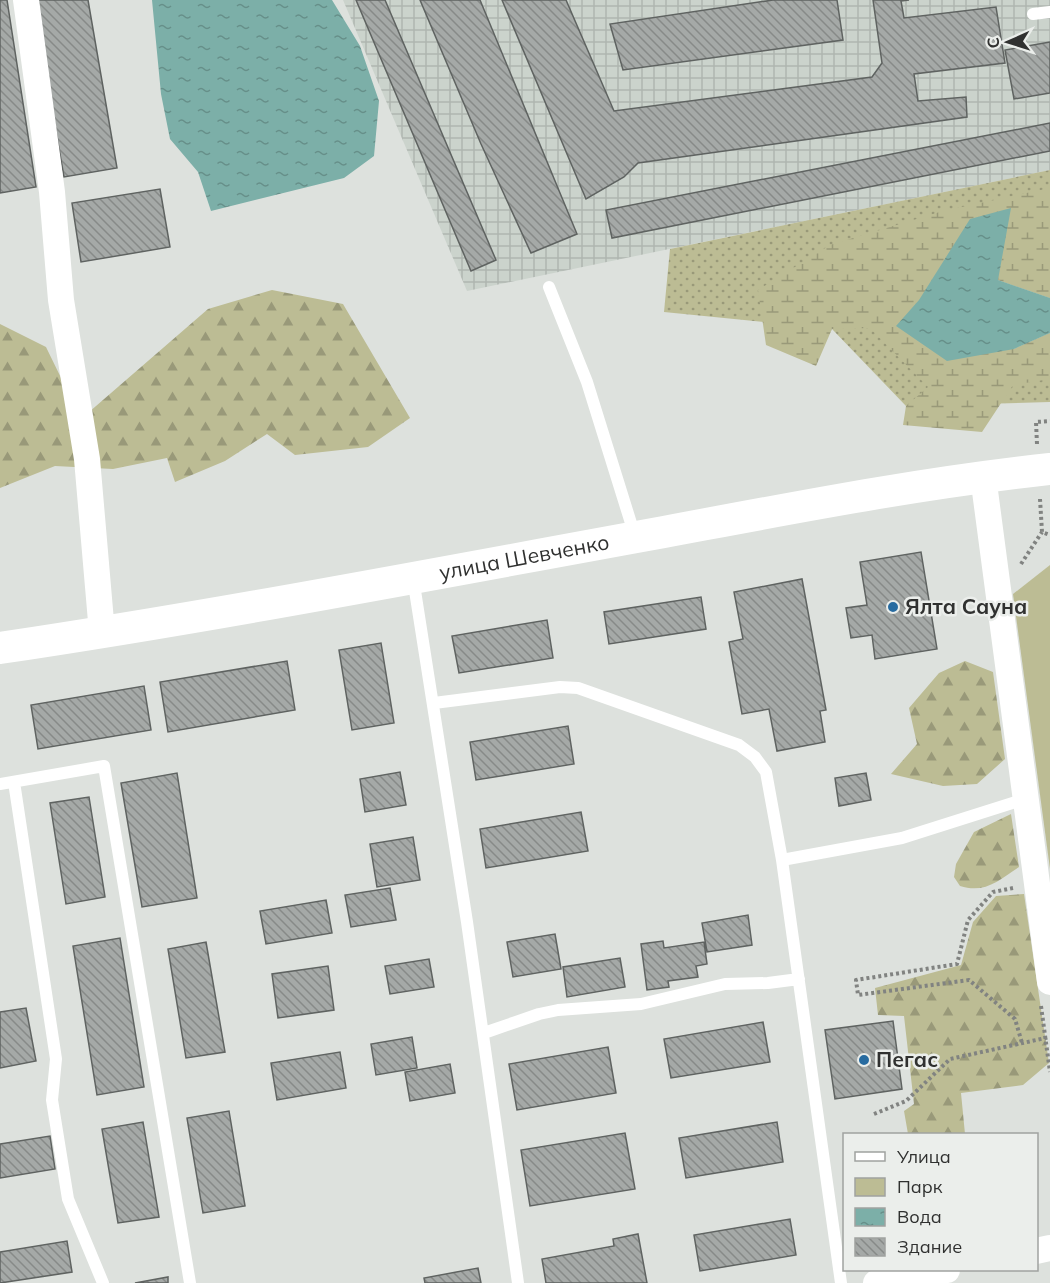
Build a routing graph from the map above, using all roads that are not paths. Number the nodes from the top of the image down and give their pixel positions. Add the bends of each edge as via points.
1 (26, 0) edge
2 (1050, 12) edge
3 (1033, 15) dead end
4 (549, 287) dead end
5 (1050, 469) edge
6 (983, 476) junction
7 (635, 537) junction
8 (413, 578) junction
9 (102, 633) junction
10 (0, 648) edge
11 (434, 703) junction
12 (14, 782) junction
13 (0, 784) edge
14 (1025, 799) junction
15 (782, 860) junction
16 (799, 979) junction
17 (1046, 992) edge
18 (484, 1033) junction
19 (936, 1271) edge
20 (103, 1283) edge
21 (190, 1283) edge
22 (518, 1283) edge
23 (841, 1283) edge
24 (876, 1283) edge

1 - 9 street via 52,192 61,300 87,459
2 - 3 lane
4 - 7 lane via 587,382
5 - 6 street, улица Шевченко
6 - 7 street, улица Шевченко
6 - 14 street
7 - 8 street, улица Шевченко
8 - 9 street, улица Шевченко
8 - 11 lane
9 - 10 street, улица Шевченко
11 - 15 lane via 578,688 739,745 766,772
11 - 18 lane
12 - 13 lane
12 - 20 lane via 56,1059 52,1100 68,1199
12 - 21 lane via 104,766
14 - 15 lane via 902,838
14 - 17 street
15 - 16 lane
16 - 18 lane via 725,984 641,1004 558,1010
16 - 23 lane
18 - 22 lane
19 - 24 street

